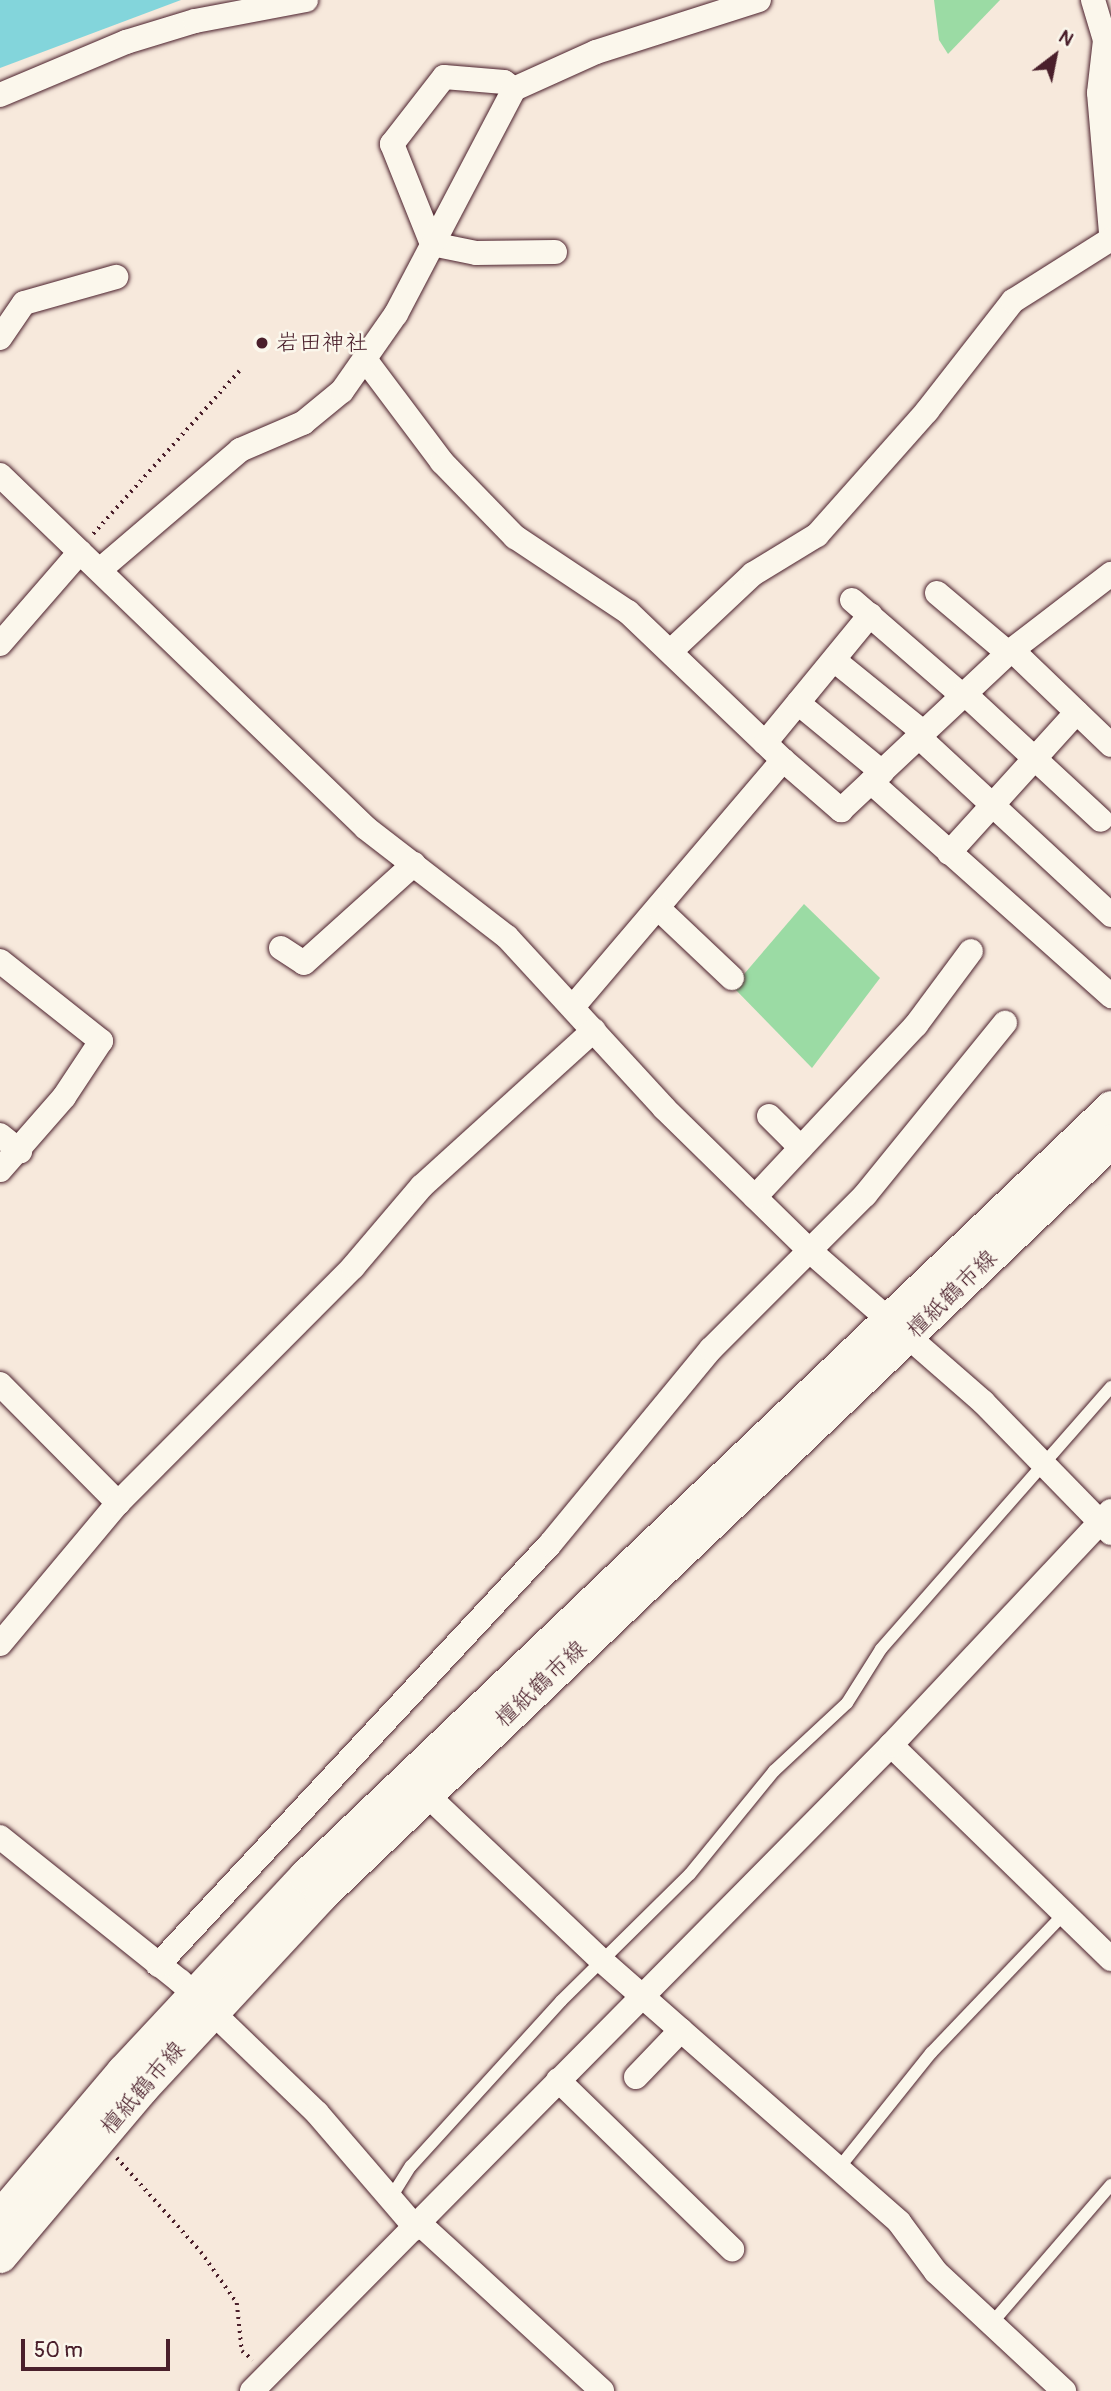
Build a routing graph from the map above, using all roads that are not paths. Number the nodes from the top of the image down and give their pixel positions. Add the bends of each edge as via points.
1 (306, 0) edge
2 (759, 0) edge
3 (1093, 0) edge
4 (698, 8) edge
5 (514, 89) junction
6 (0, 95) edge
7 (1108, 178) edge
8 (1111, 232) edge
9 (1111, 239) edge
10 (432, 244) junction
11 (555, 252) dead end
12 (116, 277) dead end
13 (0, 338) edge
14 (367, 362) junction
15 (0, 475) edge
16 (80, 552) junction
17 (102, 568) junction
18 (1111, 574) edge
19 (937, 593) dead end
20 (0, 644) edge
21 (672, 650) junction
22 (1010, 652) junction
23 (834, 660) junction
24 (964, 695) junction
25 (798, 703) junction
26 (1077, 712) junction
27 (921, 735) junction
28 (1111, 745) edge
29 (774, 752) junction
30 (1034, 759) junction
31 (876, 777) junction
32 (993, 805) junction
33 (1101, 820) dead end
34 (950, 853) junction
35 (414, 864) junction
36 (660, 910) junction
37 (1111, 915) edge
38 (281, 948) dead end
39 (971, 951) dead end
40 (0, 961) edge
41 (732, 978) dead end
42 (1111, 996) edge
43 (574, 1006) junction
44 (1005, 1023) dead end
45 (594, 1030) junction
46 (1111, 1107) edge
47 (769, 1116) dead end
48 (0, 1135) edge
49 (1111, 1141) edge
50 (801, 1147) junction
51 (20, 1151) junction
52 (0, 1170) edge
53 (755, 1197) junction
54 (810, 1251) junction
55 (898, 1328) junction
56 (0, 1384) edge
57 (1111, 1387) edge
58 (1043, 1460) junction
59 (118, 1503) junction
60 (1108, 1521) edge
61 (0, 1644) edge
62 (891, 1745) junction
63 (426, 1794) junction
64 (0, 1837) edge
65 (1065, 1913) junction
66 (1111, 1959) edge
67 (601, 1960) junction
68 (158, 1965) junction
69 (640, 1995) junction
70 (202, 2002) junction
71 (681, 2030) junction
72 (636, 2077) dead end
73 (558, 2080) junction
74 (838, 2169) junction
75 (1111, 2185) edge
76 (390, 2199) junction
77 (0, 2216) edge
78 (418, 2226) junction
79 (732, 2249) dead end
80 (0, 2256) edge
81 (991, 2323) junction
82 (251, 2391) edge
83 (602, 2391) edge
84 (1064, 2391) edge

1 - 6 street via 126,42
2 - 4 street
3 - 7 street via 1105,40 1098,93
4 - 5 street
5 - 10 street
5 - 10 street via 504,82 444,77 392,144
7 - 8 street
9 - 21 street via 1013,301 928,411 817,535 753,574
10 - 11 street via 477,253
10 - 14 street
12 - 13 street via 24,303
14 - 17 street via 323,410 240,450
14 - 21 street via 442,462 515,537 628,612
15 - 16 street
16 - 17 street
16 - 20 street
17 - 35 street via 357,818
18 - 22 street
19 - 22 street
21 - 29 street
22 - 24 street
22 - 26 street
23 - 24 street via 861,607
23 - 25 street
23 - 27 street
24 - 27 street
24 - 30 street
25 - 29 street
25 - 31 street
26 - 28 street
26 - 30 street
27 - 31 street
27 - 32 street
29 - 31 street via 841,810
29 - 36 street
30 - 32 street
30 - 33 street
31 - 34 street
32 - 34 street
32 - 37 street
34 - 42 street
35 - 38 street via 304,963
35 - 43 street via 507,937
36 - 41 street
36 - 43 street
39 - 50 street via 916,1025
40 - 51 street via 101,1041
43 - 45 street
44 - 54 street via 865,1195
45 - 53 street
45 - 59 street via 422,1186 353,1267
46 - 55 main road, 檀紙鶴市線
47 - 50 street
48 - 51 street
49 - 55 main road, 檀紙鶴市線
50 - 53 street
51 - 52 street
53 - 54 street
54 - 55 street
54 - 68 street via 711,1349 550,1544
55 - 58 street
55 - 63 main road, 檀紙鶴市線
55 - 70 main road, 檀紙鶴市線 via 417,1768
56 - 59 street
57 - 58 lane
58 - 60 street
58 - 67 lane via 881,1649 848,1703 774,1771 690,1874
59 - 61 street
60 - 62 street
62 - 65 street
62 - 69 street
63 - 67 street
63 - 70 main road, 檀紙鶴市線
64 - 68 street
65 - 66 street
65 - 74 lane via 931,2053
67 - 69 street
67 - 76 lane via 427,2148
68 - 70 street
69 - 71 street
69 - 73 street
70 - 76 street via 317,2113
70 - 77 main road, 檀紙鶴市線
70 - 80 main road, 檀紙鶴市線 via 99,2139
71 - 72 street
71 - 74 street
73 - 78 street
73 - 79 street
74 - 81 street via 899,2222 936,2272
75 - 81 lane
76 - 78 street
78 - 82 street
78 - 83 street
81 - 84 street

